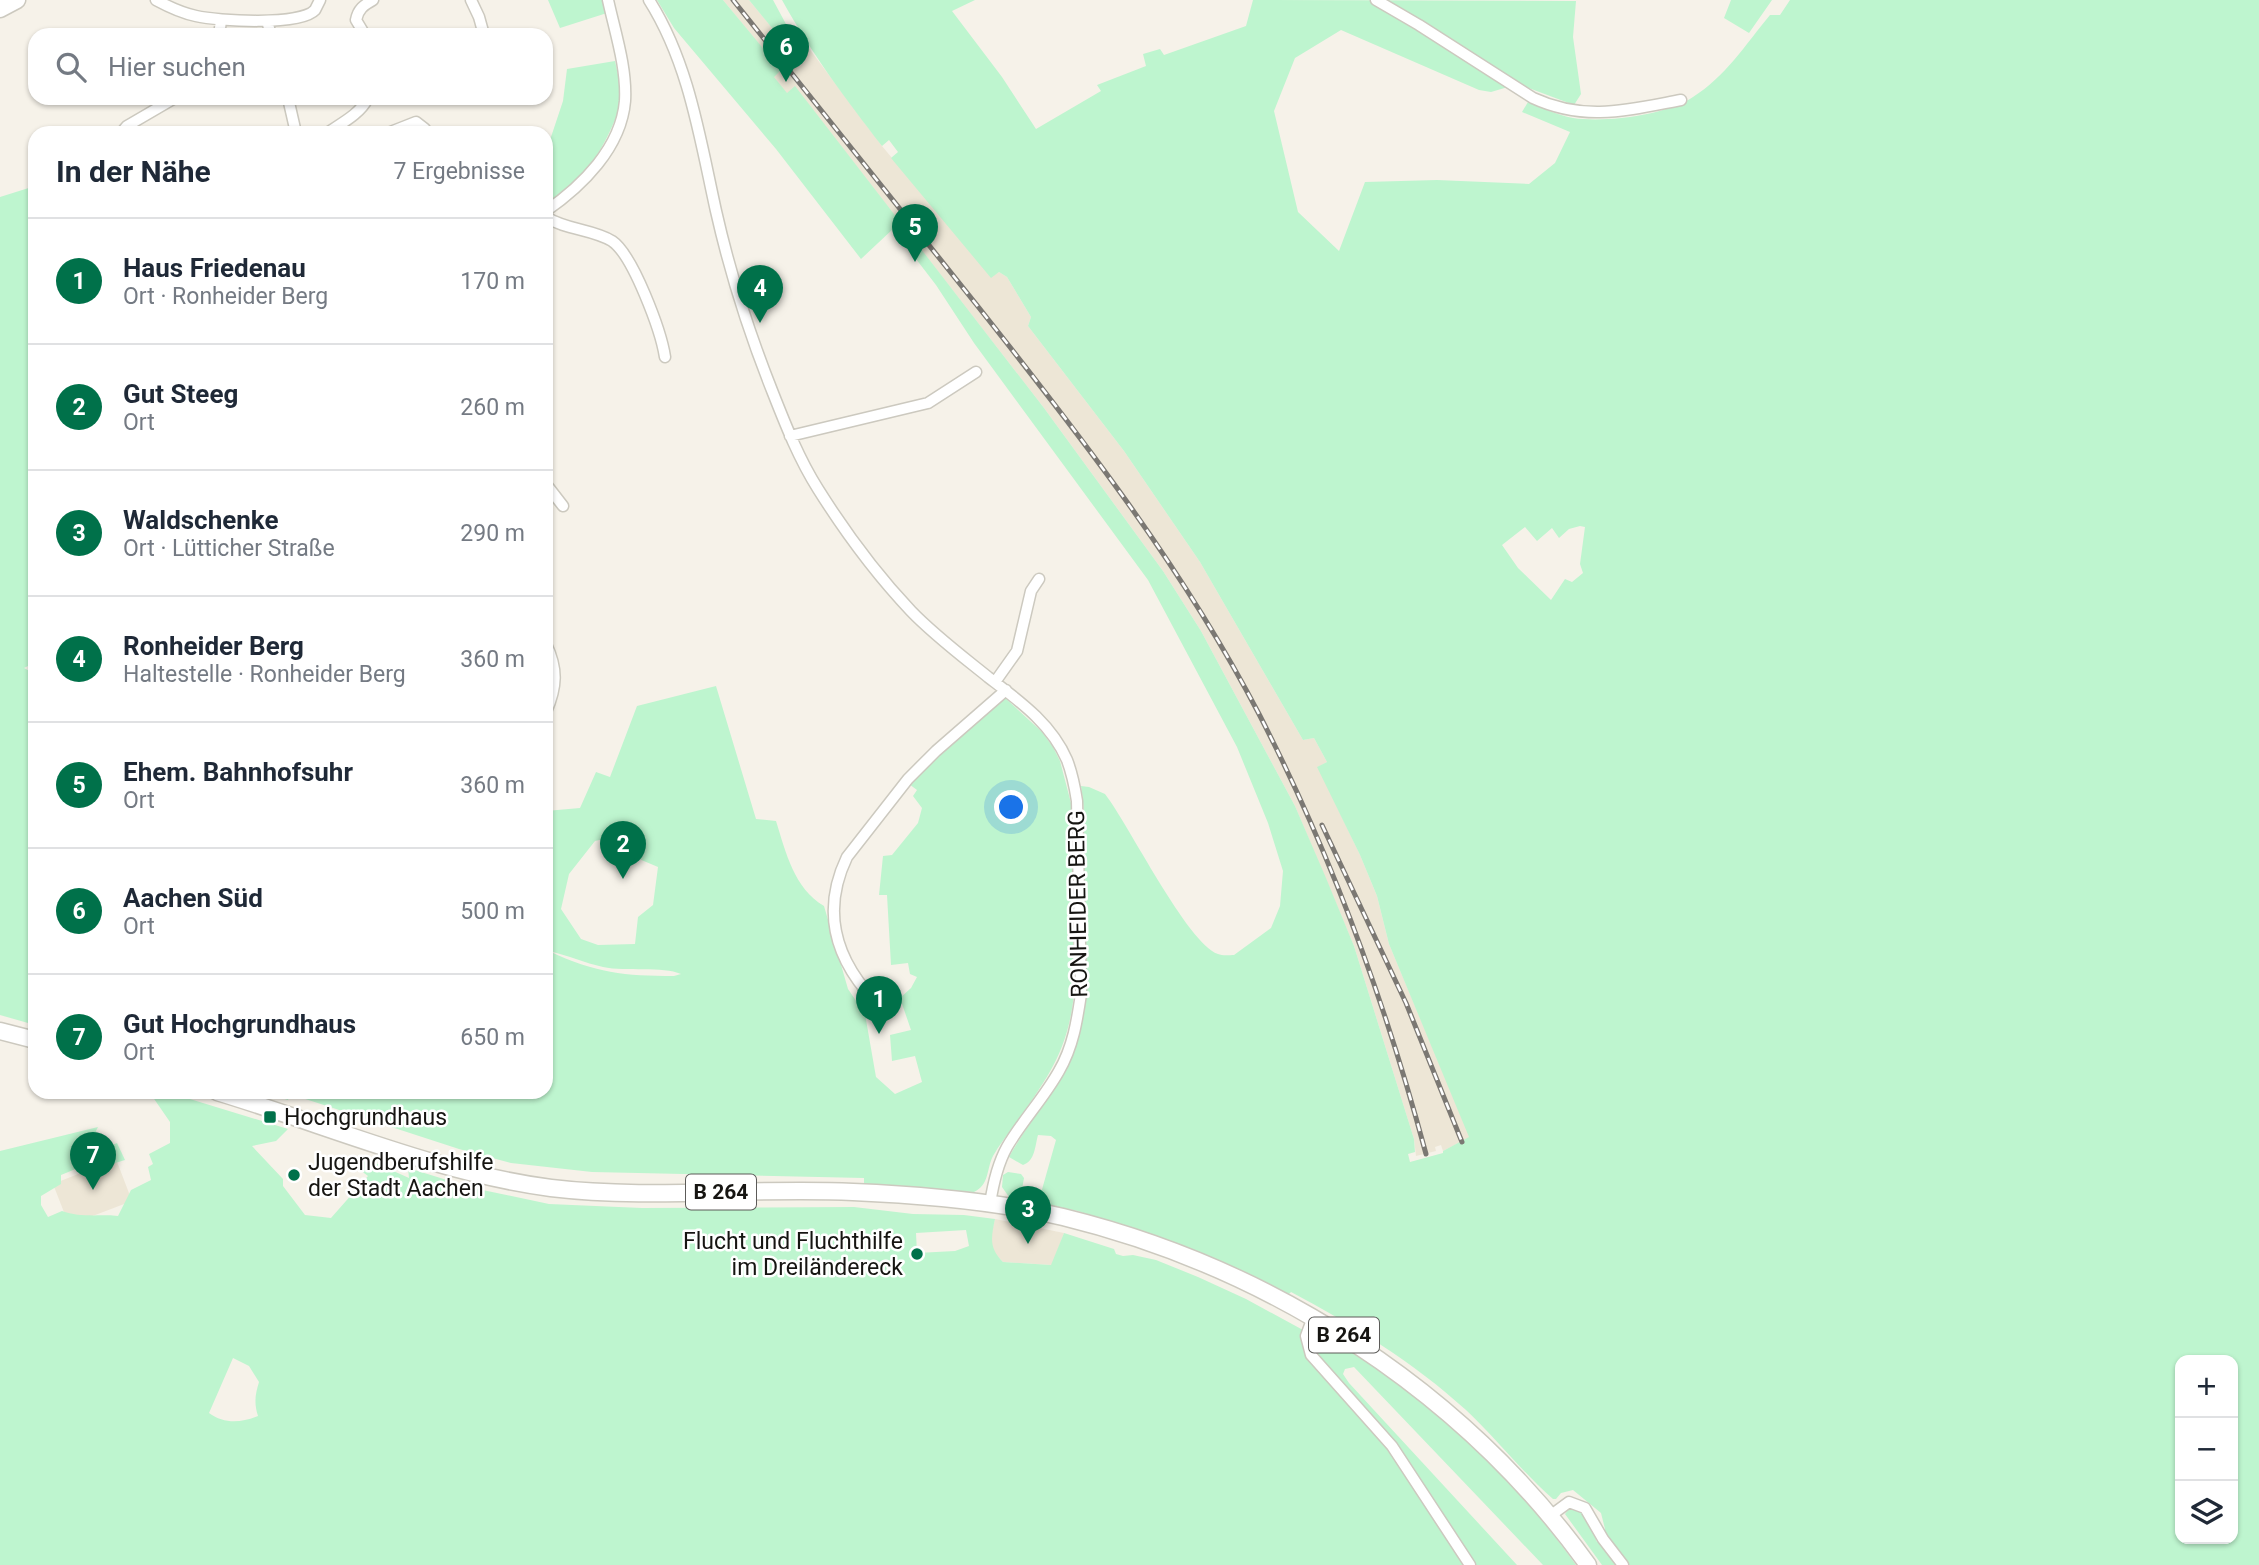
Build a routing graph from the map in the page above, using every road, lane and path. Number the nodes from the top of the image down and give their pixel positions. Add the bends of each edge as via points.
1 (17, 0) edge
2 (156, 0) edge
3 (320, 0) edge
4 (373, 0) edge
5 (471, 0) edge
6 (608, 0) edge
7 (649, 0) edge
8 (1376, 0) edge
9 (0, 9) edge
10 (221, 21) junction
11 (267, 21) junction
12 (220, 28) edge
13 (269, 28) edge
14 (361, 28) edge
15 (482, 28) edge
16 (1681, 100) dead end
17 (163, 105) edge
18 (290, 105) edge
19 (364, 105) edge
20 (127, 126) edge
21 (294, 126) edge
22 (338, 126) edge
23 (553, 206) edge
24 (553, 220) edge
25 (665, 357) dead end
26 (976, 372) dead end
27 (790, 436) junction
28 (553, 493) edge
29 (564, 506) dead end
30 (1039, 579) dead end
31 (553, 663) edge
32 (995, 682) junction
33 (1006, 690) junction
34 (553, 695) edge
35 (866, 991) dead end
36 (0, 1031) edge
37 (28, 1038) edge
38 (239, 1099) edge
39 (990, 1204) junction
40 (1313, 1317) junction
41 (1549, 1516) junction
42 (1470, 1565) edge
43 (1588, 1565) edge
44 (1623, 1565) edge

1 - 9 main road
2 - 10 street
3 - 11 street via 305,16
4 - 14 street via 358,12
5 - 15 street
6 - 23 street via 623,75 623,112 597,165
7 - 27 street, RONHEIDER BERG via 683,71 728,260
8 - 16 street via 1550,106 1604,113
10 - 11 street
10 - 12 street
11 - 13 street
17 - 20 street
18 - 21 street
19 - 22 street
24 - 25 street via 611,241 626,255 662,338
26 - 27 street via 928,403
27 - 32 street, RONHEIDER BERG via 816,486 867,559 912,611
28 - 29 street
30 - 32 street via 1031,591 1017,651
31 - 34 street
32 - 33 street, RONHEIDER BERG
33 - 35 street via 908,779 841,870 833,922 850,967
33 - 39 street, RONHEIDER BERG via 1052,734 1074,783 1081,994 1070,1048 1059,1073 1007,1147
36 - 37 main road
38 - 39 main road, B 264 via 453,1168 549,1187 642,1193 848,1192
39 - 40 main road, B 264 via 1065,1218 1144,1241 1256,1287
40 - 41 main road, B 264 via 1419,1389 1514,1475
40 - 42 street via 1306,1336 1311,1355 1392,1446
41 - 43 main road, B 264
41 - 44 street via 1569,1502 1585,1508

